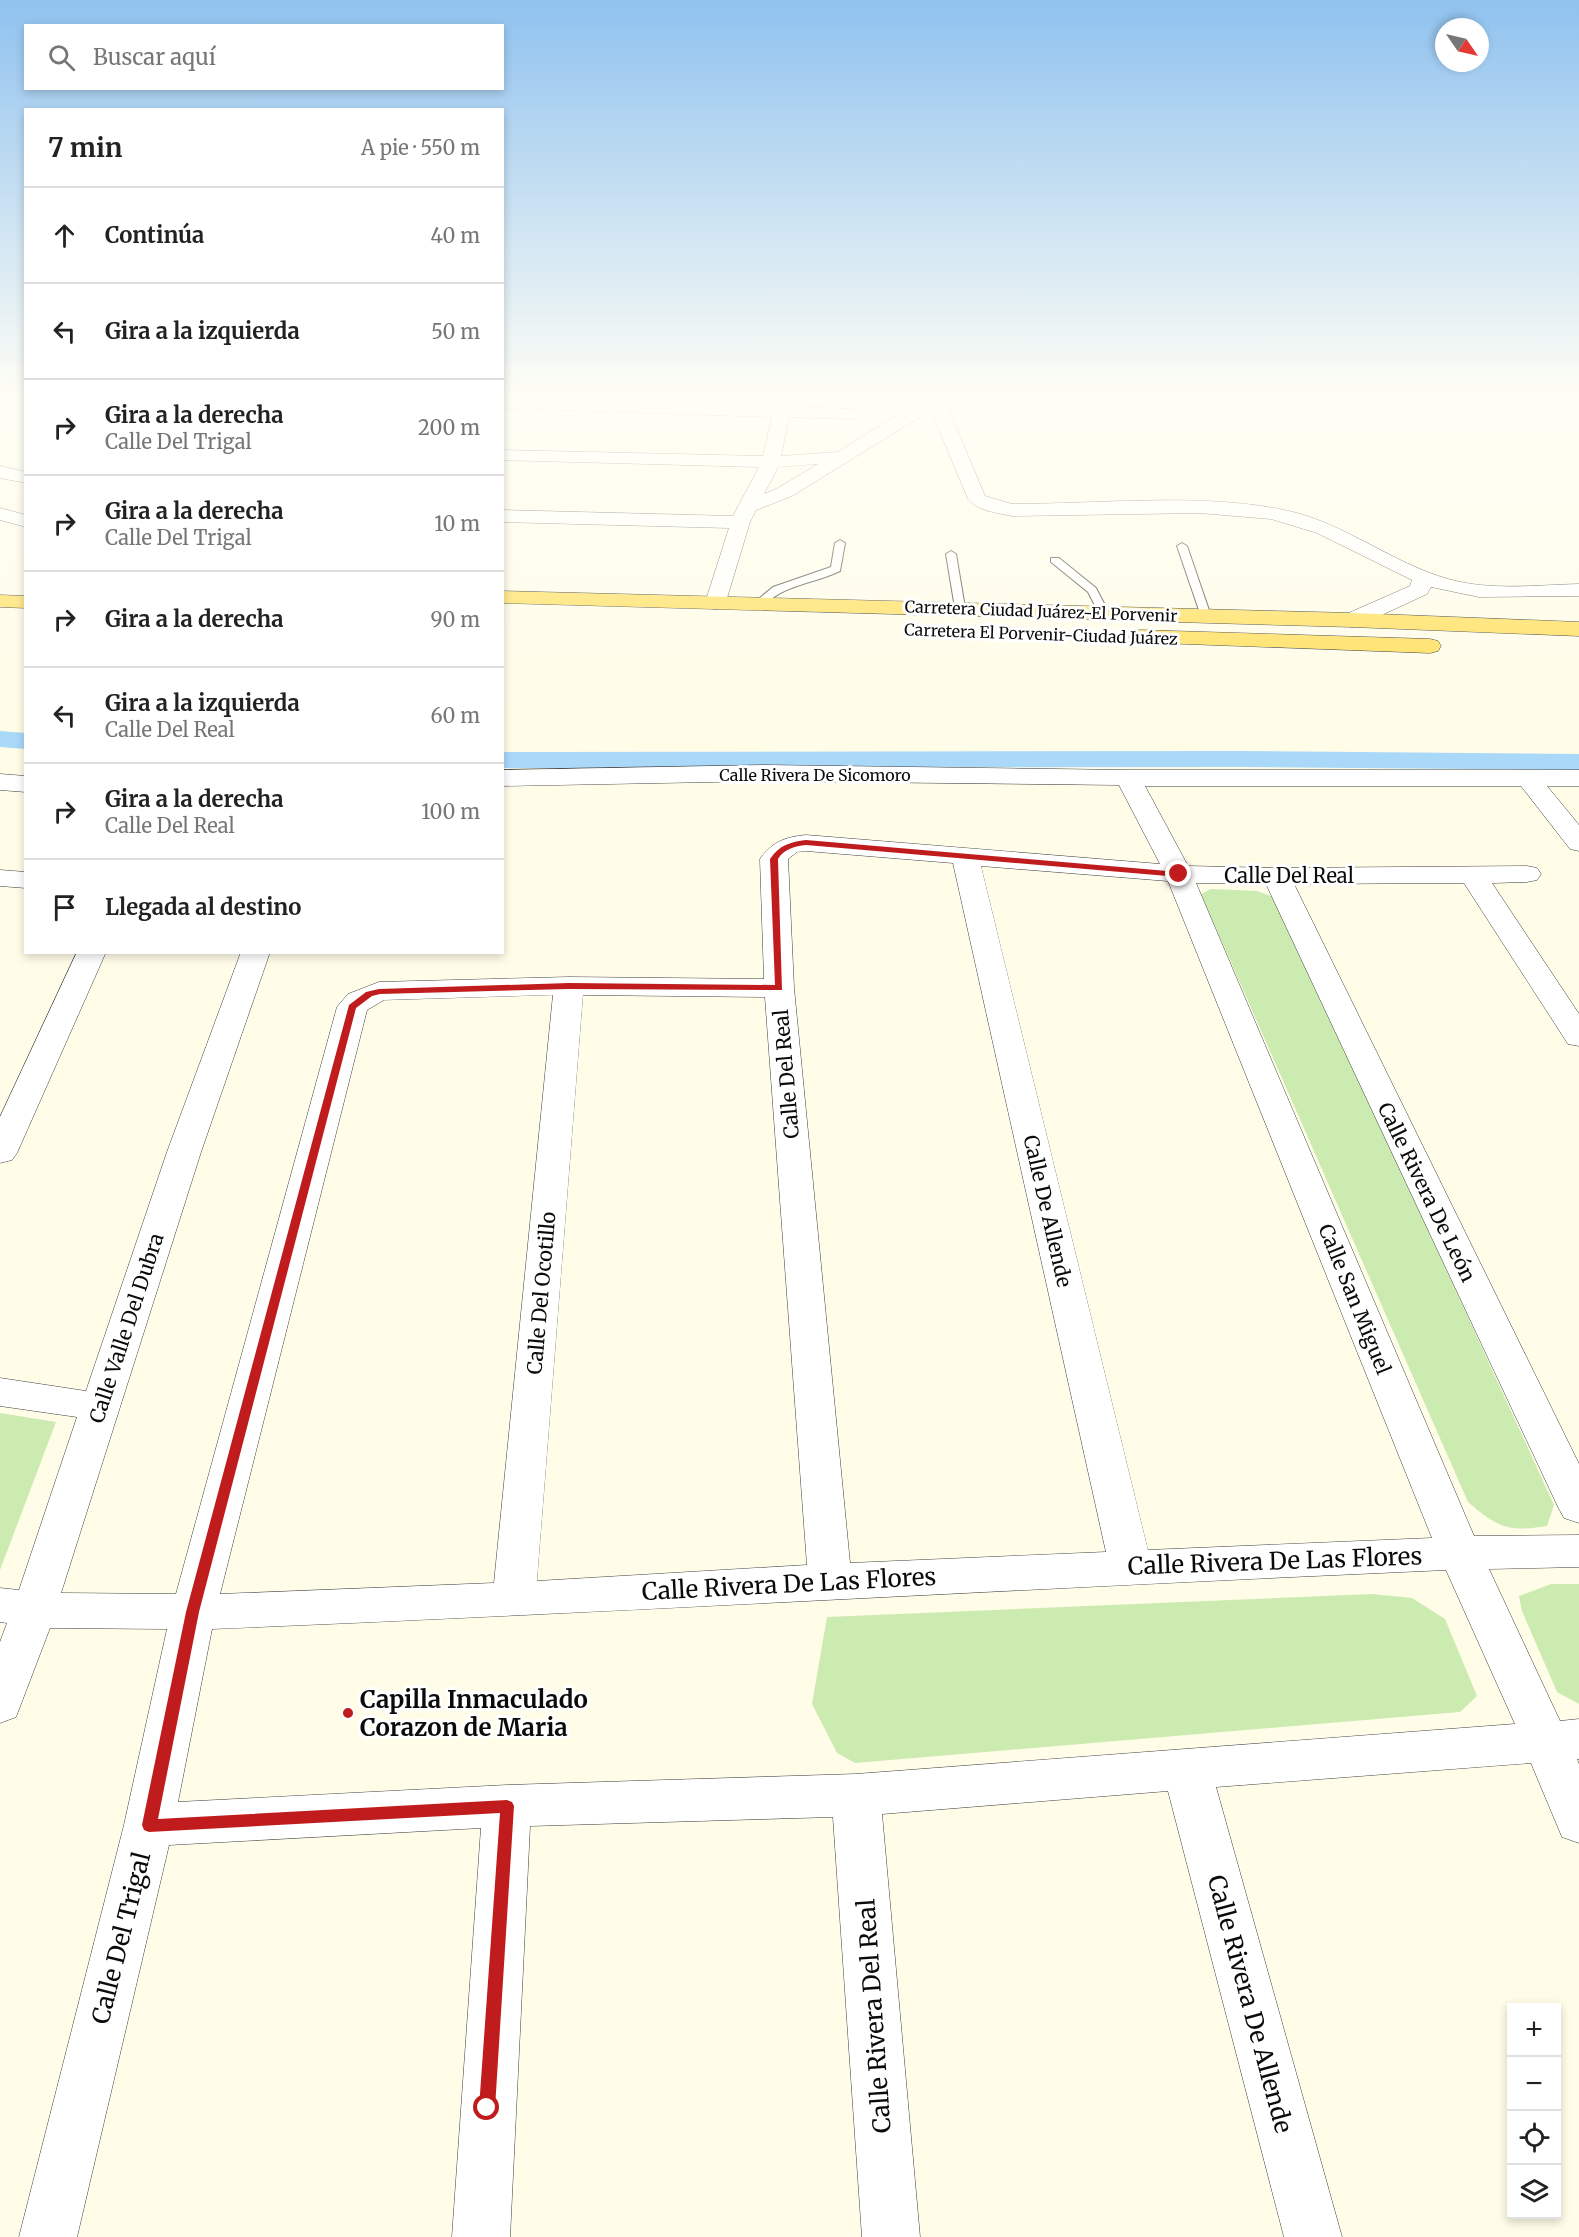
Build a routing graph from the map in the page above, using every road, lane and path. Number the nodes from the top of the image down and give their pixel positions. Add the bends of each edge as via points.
1 (752, 500) edge
2 (770, 500) edge
3 (980, 500) edge
4 (0, 514) edge
5 (745, 514) junction
6 (504, 516) edge
7 (24, 520) edge
8 (840, 543) dead end
9 (1182, 546) dead end
10 (951, 554) dead end
11 (1054, 560) dead end
12 (1423, 578) junction
13 (1579, 590) edge
14 (504, 597) edge
15 (0, 601) edge
16 (24, 602) edge
17 (716, 603) junction
18 (759, 604) junction
19 (960, 608) junction
20 (1104, 613) junction
21 (1206, 616) junction
22 (504, 618) edge
23 (1352, 620) junction
24 (634, 621) dead end
25 (1579, 629) edge
26 (1125, 636) dead end
27 (1448, 646) dead end
28 (504, 778) edge
29 (1128, 778) junction
30 (1528, 778) junction
31 (1579, 778) edge
32 (0, 782) edge
33 (24, 784) edge
34 (1579, 843) edge
35 (965, 856) junction
36 (1179, 874) junction
37 (1527, 874) dead end
38 (1473, 875) junction
39 (1276, 876) junction
40 (0, 878) edge
41 (24, 880) edge
42 (91, 954) edge
43 (255, 954) edge
44 (569, 986) junction
45 (779, 988) junction
46 (1579, 1037) edge
47 (0, 1153) edge
48 (0, 1392) edge
49 (100, 1407) junction
50 (1579, 1507) edge
51 (1579, 1551) edge
52 (1460, 1553) junction
53 (1131, 1567) junction
54 (830, 1581) junction
55 (514, 1599) junction
56 (17, 1608) edge
57 (193, 1612) junction
58 (0, 1704) edge
59 (1562, 1741) edge
60 (1187, 1771) junction
61 (856, 1795) junction
62 (507, 1806) junction
63 (1579, 1822) edge
64 (149, 1825) junction
65 (48, 2237) edge
66 (481, 2237) edge
67 (891, 2237) edge
68 (1313, 2237) edge

1 - 5 street
2 - 5 street
3 - 12 street via 1012,510 1195,507 1288,516 1321,526
4 - 7 street
5 - 6 street
5 - 17 street
8 - 18 lane via 836,569 788,583 769,592
9 - 21 lane
10 - 19 lane
11 - 20 lane via 1092,590
12 - 13 street via 1485,592
12 - 23 street via 1420,590
14 - 17 main road, Carretera Ciudad Juárez-El Porvenir
15 - 16 main road
17 - 18 main road, Carretera Ciudad Juárez-El Porvenir
18 - 19 main road, Carretera Ciudad Juárez-El Porvenir
19 - 20 main road, Carretera Ciudad Juárez-El Porvenir
20 - 21 main road, Carretera Ciudad Juárez-El Porvenir
21 - 23 main road, Carretera Ciudad Juárez-El Porvenir
22 - 24 main road
23 - 25 main road, Carretera Ciudad Juárez-El Porvenir
26 - 27 main road, Carretera El Porvenir-Ciudad Juárez
28 - 29 street, Calle Rivera De Sicomoro via 764,773
29 - 30 street, Calle Rivera De Sicomoro
29 - 36 street, Calle San Miguel
30 - 31 street, Calle Rivera De Sicomoro
30 - 34 street
32 - 33 street
35 - 36 street, Calle Del Real
35 - 45 street, Calle Del Real via 806,843 778,852 774,859
35 - 53 street, Calle De Allende
36 - 39 street, Calle Del Real
36 - 52 street, Calle San Miguel
37 - 38 street, Calle Del Real
38 - 39 street, Calle Del Real
38 - 46 street
39 - 50 street, Calle Rivera De León
40 - 41 street
42 - 47 street
43 - 49 street, Calle Valle Del Dubra via 184,1152
44 - 45 street
44 - 55 street, Calle Del Ocotillo
44 - 57 street, Calle Del Trigal via 379,991 352,1007
45 - 54 street, Calle Del Real
48 - 49 street
49 - 56 street, Calle Valle Del Dubra
51 - 52 street, Calle Rivera De Las Flores
52 - 53 street, Calle Rivera De Las Flores
52 - 59 street, Calle San Miguel
53 - 54 street, Calle Rivera De Las Flores
54 - 55 street, Calle Rivera De Las Flores
55 - 57 street, Calle Rivera De Las Flores
56 - 57 street, Calle Rivera De Las Flores
56 - 58 street, Calle Valle Del Dubra
57 - 64 street, Calle Del Trigal
59 - 60 street
59 - 63 street, Calle San Miguel
60 - 61 street
60 - 68 street, Calle Rivera De Allende
61 - 62 street
61 - 67 street, Calle Rivera Del Real
62 - 64 street
62 - 66 street
64 - 65 street, Calle Del Trigal

